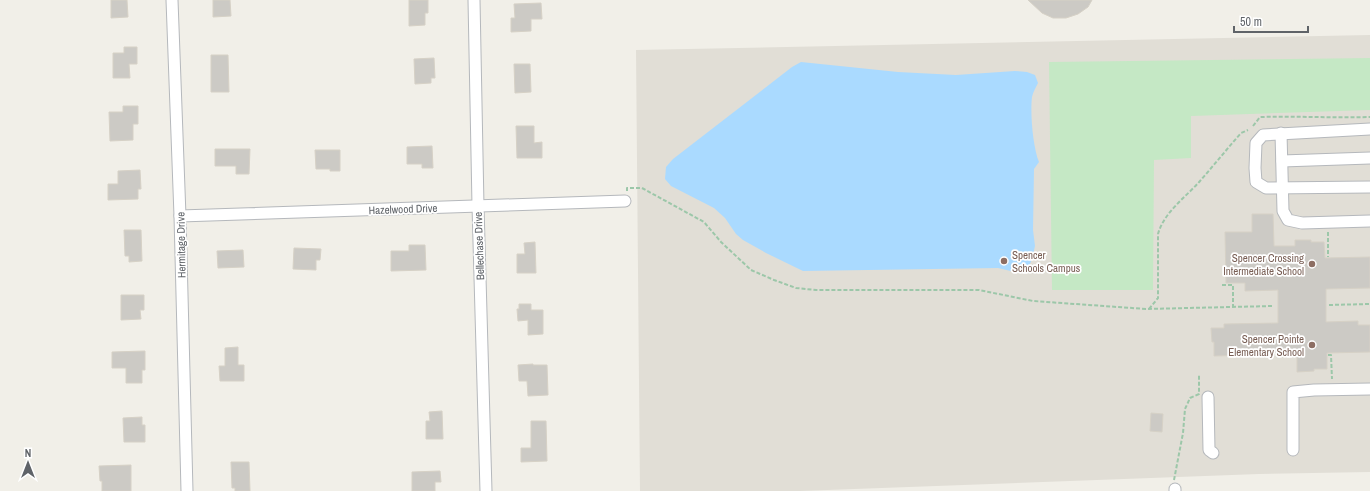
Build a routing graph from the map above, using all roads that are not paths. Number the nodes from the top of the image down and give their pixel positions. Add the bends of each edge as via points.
1 (172, 0) edge
2 (474, 0) edge
3 (1370, 129) edge
4 (1282, 133) junction
5 (1370, 158) edge
6 (1282, 161) junction
7 (1370, 187) edge
8 (1282, 188) junction
9 (625, 201) road end
10 (478, 206) junction
11 (180, 216) junction
12 (1370, 221) edge
13 (1370, 389) edge
14 (1208, 396) dead end
15 (1292, 450) dead end
16 (1213, 453) dead end
17 (187, 491) edge
18 (486, 491) edge

1 - 11 street, Hermitage Drive
2 - 10 street, Bellechase Drive
3 - 4 street
4 - 6 street
4 - 8 street via 1263,135 1256,143 1255,168 1256,182 1266,188
5 - 6 street
6 - 8 street
7 - 8 street
8 - 12 street via 1283,211 1288,220 1302,223
9 - 10 street, Hazelwood Drive
10 - 11 street, Hazelwood Drive
10 - 18 street, Bellechase Drive
11 - 17 street, Hermitage Drive
13 - 15 street via 1292,392
14 - 16 street via 1209,450

